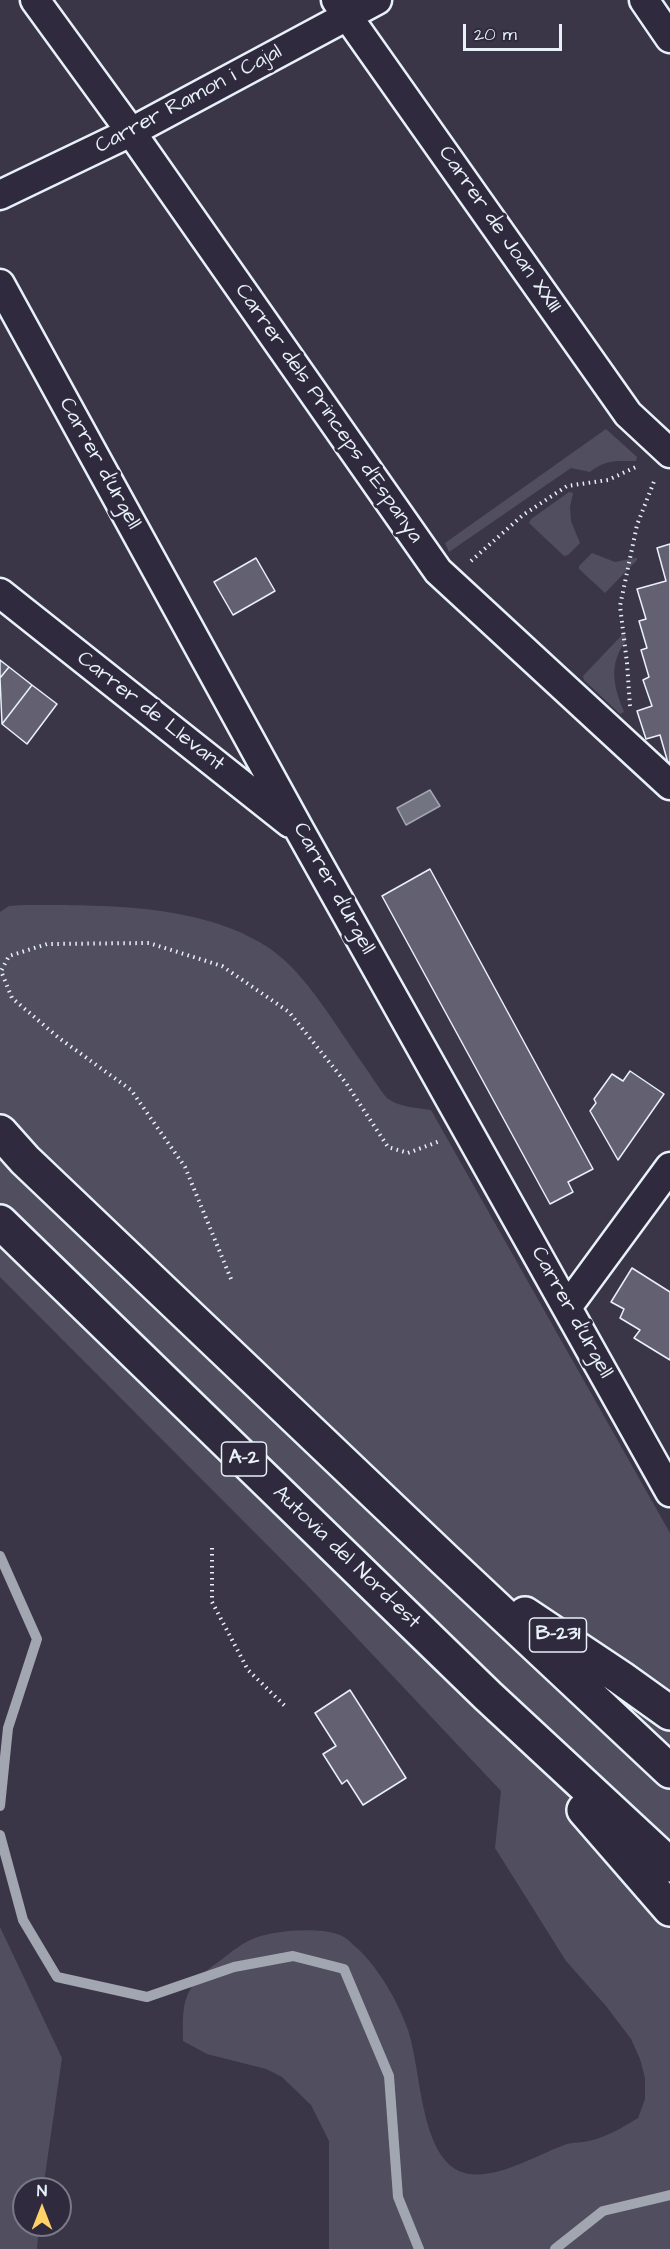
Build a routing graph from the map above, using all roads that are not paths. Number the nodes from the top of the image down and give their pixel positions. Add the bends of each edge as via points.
1 (35, 0) edge
2 (377, 0) edge
3 (644, 0) edge
4 (341, 8) edge
5 (670, 38) edge
6 (131, 132) junction
7 (0, 195) edge
8 (0, 284) edge
9 (669, 452) edge
10 (0, 593) edge
11 (670, 785) edge
12 (300, 831) junction
13 (0, 1132) edge
14 (670, 1167) edge
15 (0, 1222) edge
16 (568, 1306) junction
17 (670, 1492) edge
18 (444, 1559) junction
19 (488, 1696) junction
20 (670, 1713) edge
21 (670, 1771) edge
22 (670, 1865) edge
23 (670, 1909) edge

1 - 6 street, Carrer dels Princeps d'Espanya
2 - 4 street, Carrer Ramon i Cajal
3 - 5 street
4 - 6 street, Carrer Ramon i Cajal
4 - 9 street, Carrer de Joan XXIII via 628,414
6 - 7 street, Carrer Ramon i Cajal
6 - 11 street, Carrer dels Princeps d'Espanya via 438,572
8 - 12 street, Carrer d'Urgell
10 - 12 street, Carrer de Llevant
12 - 16 street, Carrer d'Urgell
13 - 18 highway
14 - 16 street
15 - 19 highway, Autovia del Nord-est / A-2
16 - 17 street, Carrer d'Urgell
18 - 20 highway, B-231
18 - 21 highway
19 - 22 highway, Autovia del Nord-est / A-2
19 - 23 highway

